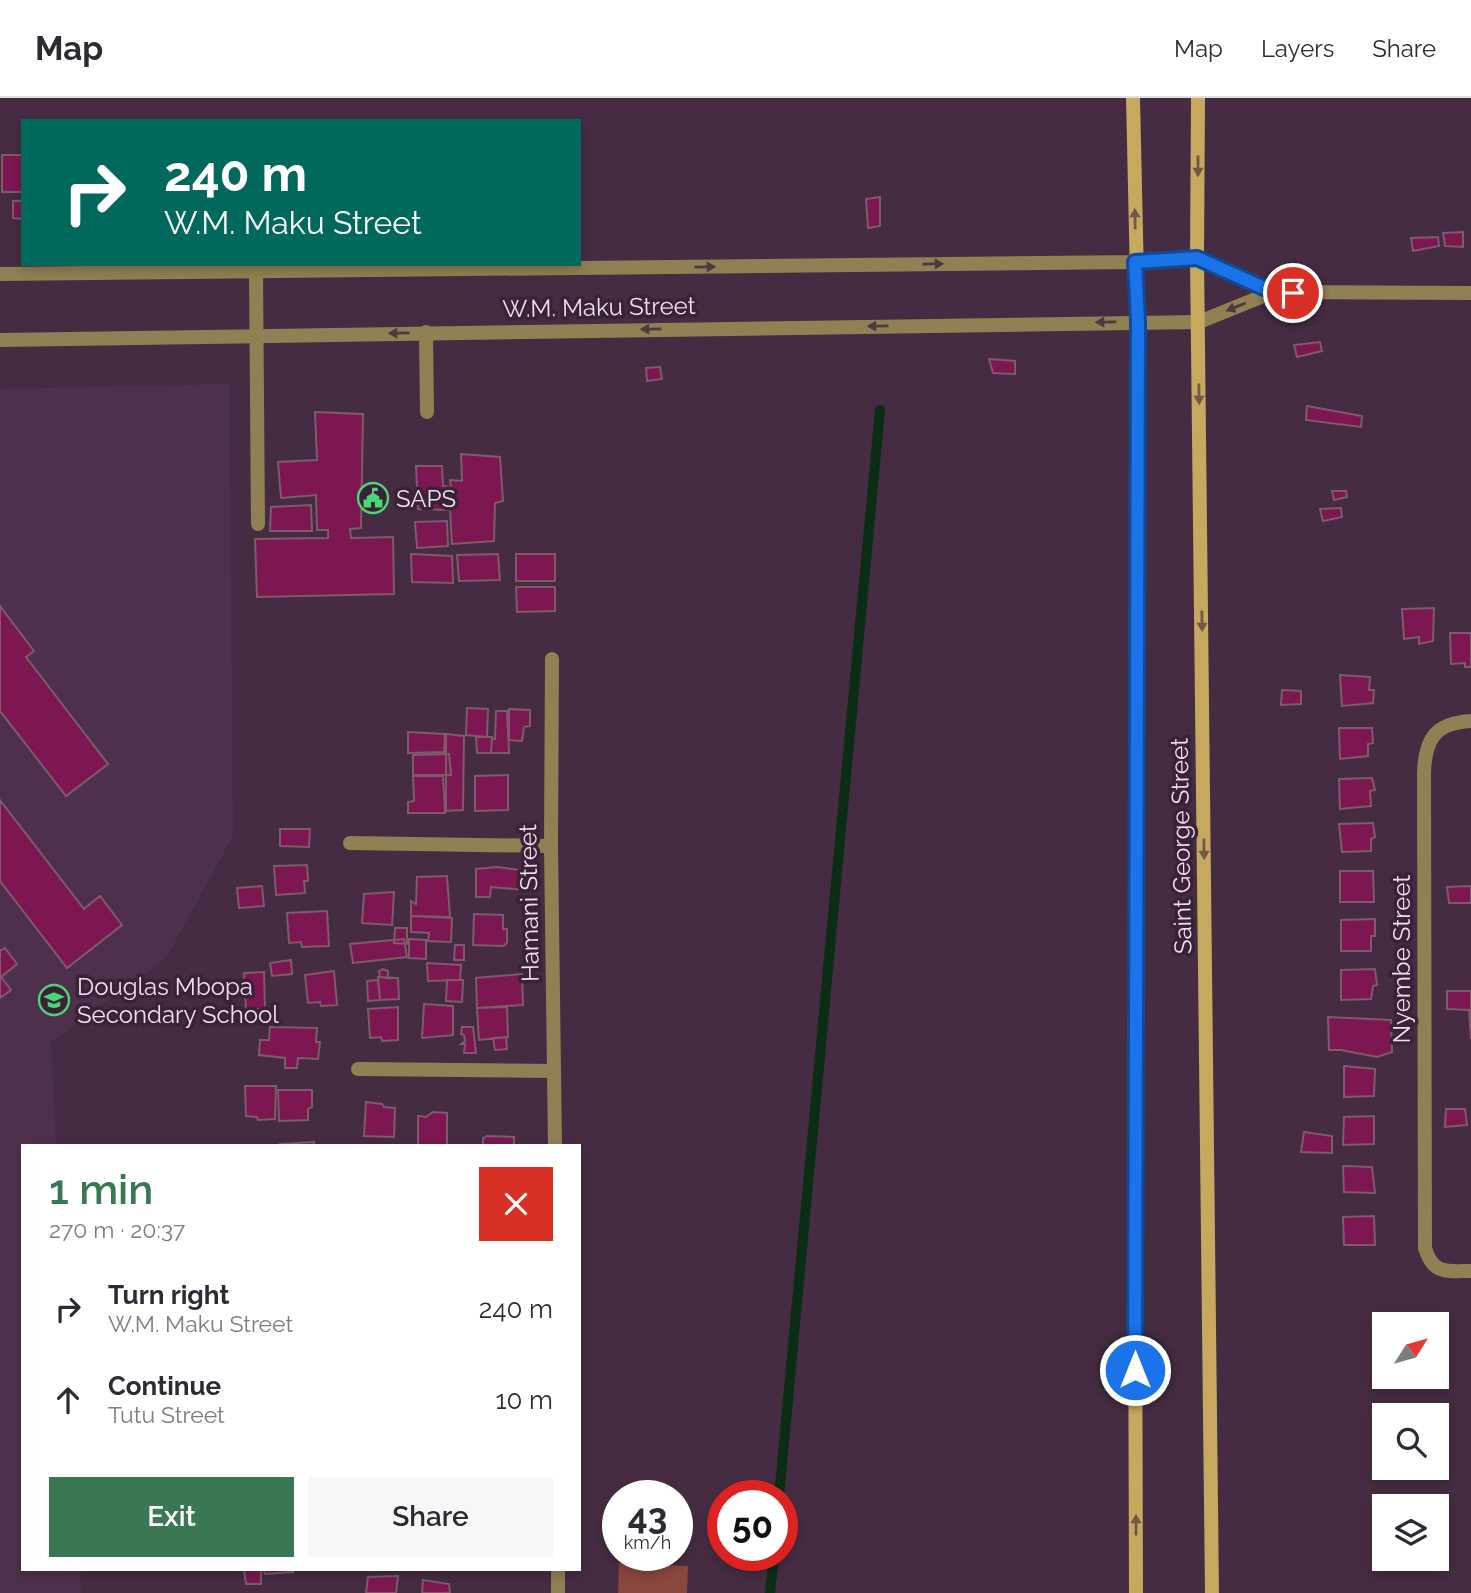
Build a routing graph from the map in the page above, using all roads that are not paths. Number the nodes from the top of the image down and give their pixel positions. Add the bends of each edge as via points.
1 (1133, 98) edge
2 (1198, 98) edge
3 (1197, 258) junction
4 (1135, 262) junction
5 (256, 271) junction
6 (0, 274) edge
7 (1273, 292) junction
8 (1471, 293) edge
9 (1138, 322) junction
10 (1199, 322) junction
11 (426, 332) junction
12 (257, 335) junction
13 (0, 340) edge
14 (427, 412) dead end
15 (258, 524) dead end
16 (552, 659) dead end
17 (1471, 721) edge
18 (350, 843) dead end
19 (551, 846) junction
20 (358, 1069) dead end
21 (554, 1071) junction
22 (555, 1144) edge
23 (1471, 1271) edge
24 (558, 1571) edge
25 (558, 1593) edge
26 (1136, 1593) edge
27 (1212, 1593) edge

4 -> 1 main road, Saint George Street
2 -> 3 main road, Saint George Street
3 - 4 street, W.M. Maku Street
3 - 7 street
3 - 10 main road, Saint George Street
5 -> 4 street, W.M. Maku Street
4 - 9 main road, Saint George Street
5 - 6 street, W.M. Maku Street
5 - 12 street
7 - 8 street
7 -> 10 street
9 - 10 street, W.M. Maku Street
9 -> 11 street, W.M. Maku Street
26 -> 9 main road, Saint George Street
10 -> 27 main road, Saint George Street
11 -> 12 street, W.M. Maku Street
11 - 14 street
12 - 13 street, W.M. Maku Street
12 - 15 street
16 - 19 street, Hamani Street
17 - 23 street, Nyembe Street via 1440,729 1424,752 1425,1248 1431,1264 1443,1271
18 - 19 street
19 - 21 street, Hamani Street
20 - 21 street
21 - 22 street, Hamani Street
24 - 25 street

